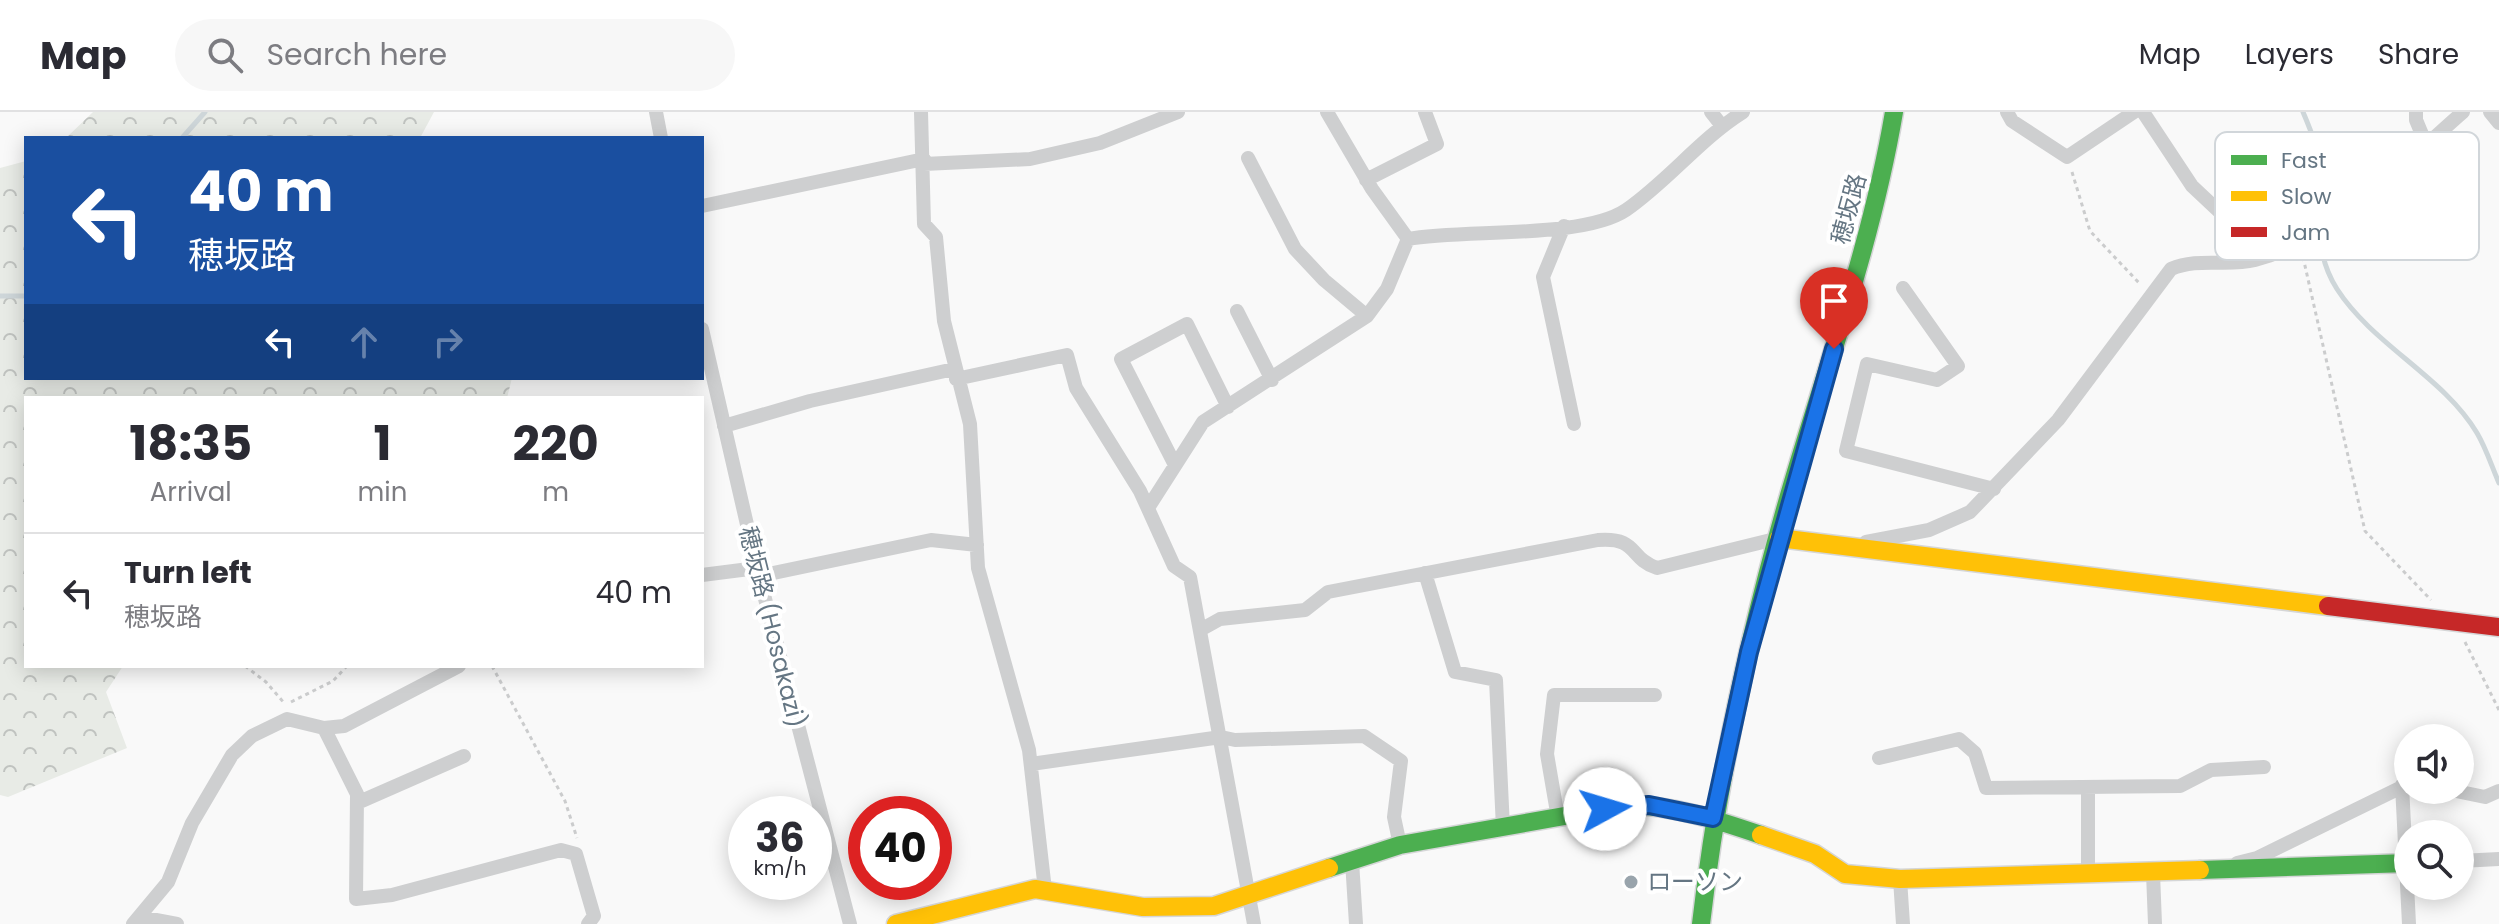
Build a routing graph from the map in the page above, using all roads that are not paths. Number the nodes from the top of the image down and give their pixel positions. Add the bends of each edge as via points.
1 (656, 112) edge
2 (921, 112) edge
3 (1178, 112) edge
4 (1327, 112) edge
5 (1425, 112) edge
6 (1711, 112) edge
7 (1743, 112) edge
8 (1894, 112) edge
9 (2007, 112) edge
10 (2134, 112) edge
11 (2143, 112) edge
12 (2416, 112) edge
13 (2463, 112) edge
14 (2490, 112) edge
15 (2499, 123) edge
16 (1722, 126) junction
17 (2421, 132) edge
18 (2440, 132) edge
19 (661, 136) edge
20 (1248, 158) dead end
21 (924, 162) junction
22 (1366, 180) junction
23 (704, 206) edge
24 (2215, 208) edge
25 (1564, 226) junction
26 (1408, 239) junction
27 (2254, 260) edge
28 (2241, 261) joint
29 (1903, 288) dead end
30 (1237, 311) dead end
31 (1367, 316) junction
32 (704, 338) edge
33 (955, 374) junction
34 (1272, 380) junction
35 (1228, 407) junction
36 (1574, 424) dead end
37 (724, 426) junction
38 (1175, 465) junction
39 (1994, 489) junction
40 (1148, 508) junction
41 (1779, 538) junction
42 (1834, 544) junction
43 (977, 545) junction
44 (758, 572) junction
45 (1425, 573) junction
46 (704, 575) edge
47 (2499, 627) edge
48 (1202, 629) junction
49 (455, 668) edge
50 (1655, 695) dead end
51 (324, 728) junction
52 (1221, 737) junction
53 (464, 756) dead end
54 (1879, 758) dead end
55 (1031, 764) junction
56 (2264, 767) dead end
57 (2088, 787) junction
58 (2394, 790) edge
59 (2499, 791) edge
60 (2474, 795) edge
61 (357, 803) junction
62 (1558, 818) junction
63 (1713, 818) junction
64 (1503, 828) junction
65 (1400, 845) junction
66 (2499, 859) edge
67 (2474, 860) edge
68 (1352, 861) junction
69 (2394, 864) edge
70 (2210, 871) junction
71 (2153, 873) junction
72 (2088, 875) junction
73 (1900, 879) junction
74 (1045, 890) junction
75 (1250, 895) junction
76 (2408, 900) edge
77 (137, 921) edge
78 (177, 924) edge
79 (588, 924) edge
80 (850, 924) edge
81 (896, 924) edge
82 (1254, 924) edge
83 (1356, 924) edge
84 (1701, 924) edge
85 (1903, 924) edge
86 (2155, 924) edge
87 (2409, 924) edge

1 - 19 street
2 - 21 street
3 - 21 street via 1100,143 1030,159
4 - 22 street
5 - 22 street via 1437,144
6 - 16 street
7 - 16 street
8 - 41 street, 穂坂路 via 1867,237
9 - 10 street via 2012,121 2067,157
11 - 24 street via 2192,186
12 - 17 street
13 - 18 street
14 - 15 street
16 - 25 street via 1624,211
20 - 31 street via 1295,249
21 - 23 street
21 - 33 street via 924,224 936,237
22 - 26 street
25 - 26 street
25 - 36 street via 1543,277
26 - 31 street via 1387,289
27 - 28 street
28 - 39 street via 2184,263 2171,269 2058,420
29 - 39 street via 1958,366 1937,380 1867,364 1846,451
30 - 34 street
31 - 34 street
32 - 37 street, 穂坂路 (Hosakazi)
33 - 37 street via 810,401
33 - 40 street via 1067,355 1076,388
33 - 43 street via 970,424
34 - 35 street
35 - 38 street via 1203,422
35 - 38 street via 1187,324 1121,359
37 - 44 street, 穂坂路 (Hosakazi)
38 - 40 street
39 - 42 street via 1970,512 1929,530 1890,540
40 - 48 street via 1174,566 1190,577
41 - 42 street
41 - 45 street via 1657,568 1617,538
41 - 63 street, 穂坂路
42 - 47 street
43 - 44 street via 931,540
43 - 55 street via 985,598 1015,691
44 - 46 street
44 - 80 street, 穂坂路 (Hosakazi)
45 - 48 street via 1328,592 1305,610 1290,614 1220,619
45 - 64 street via 1455,672 1496,680
48 - 52 street
49 - 51 street via 377,712
50 - 62 street via 1554,695 1547,754
51 - 61 street
51 - 77 street via 287,719 273,723 232,755 192,823 168,882
52 - 55 street
52 - 65 street via 1364,736 1401,761 1394,817
52 - 75 street
53 - 61 street
54 - 57 street via 1959,739 1975,753 1986,788
55 - 74 street
56 - 57 street via 2211,770 2180,786
57 - 72 street
58 - 70 street via 2257,858
59 - 60 street
61 - 79 street via 356,899 392,895 548,850 576,854 594,916
62 - 63 street via 1627,805
62 - 64 street
63 - 73 street via 1815,854 1845,874
63 - 84 street, 穂坂路
64 - 65 street
65 - 68 street
66 - 67 street
68 - 75 street
68 - 83 street
69 - 70 street
70 - 71 street
71 - 72 street
71 - 86 street
72 - 73 street
73 - 85 street
74 - 75 street via 1143,907 1214,906
74 - 81 street
75 - 82 street
76 - 87 street
77 - 78 street

